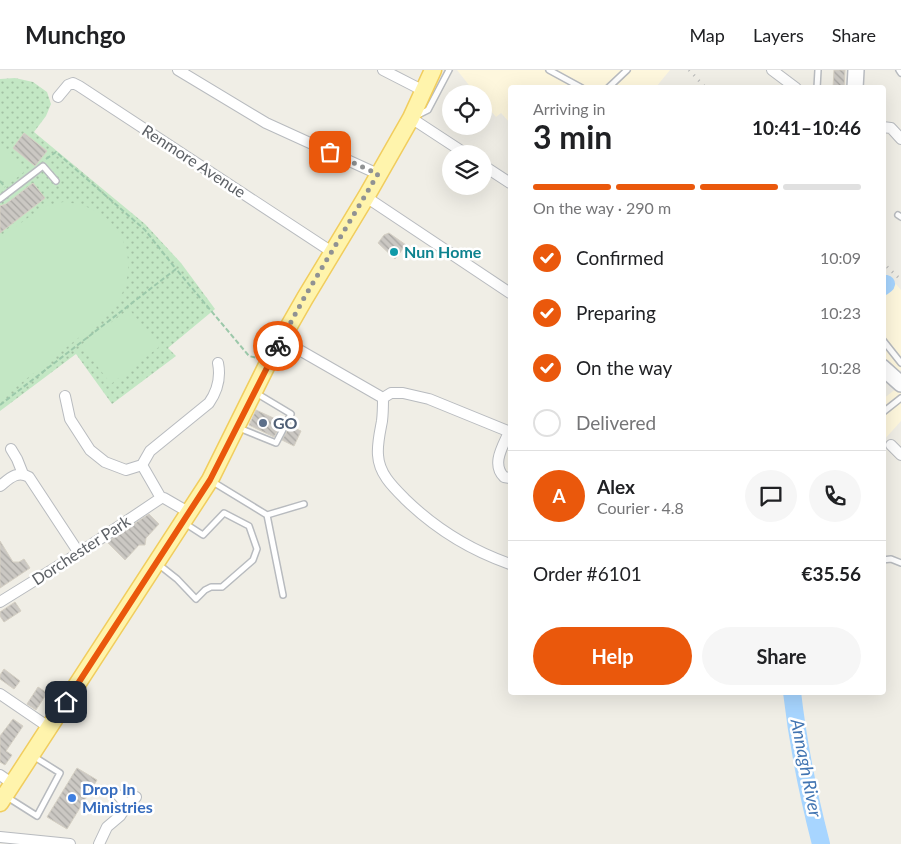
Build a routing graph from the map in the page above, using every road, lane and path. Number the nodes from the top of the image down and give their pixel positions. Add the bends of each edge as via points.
1 (178, 70) edge
2 (384, 70) edge
3 (433, 70) edge
4 (449, 70) edge
5 (549, 70) edge
6 (627, 70) edge
7 (772, 70) edge
8 (818, 70) edge
9 (856, 70) edge
10 (576, 85) edge
11 (611, 85) edge
12 (792, 85) edge
13 (817, 85) edge
14 (855, 85) edge
15 (424, 91) junction
16 (58, 97) dead end
17 (411, 118) junction
18 (886, 127) edge
19 (901, 139) edge
20 (452, 145) edge
21 (43, 166) junction
22 (492, 171) edge
23 (378, 174) junction
24 (0, 181) edge
25 (56, 181) dead end
26 (508, 182) edge
27 (5, 188) dead end
28 (366, 197) junction
29 (0, 199) edge
30 (332, 252) junction
31 (176, 268) junction
32 (508, 292) edge
33 (282, 340) junction
34 (886, 344) edge
35 (269, 361) junction
36 (218, 363) dead end
37 (901, 363) edge
38 (886, 370) edge
39 (900, 381) edge
40 (254, 392) junction
41 (65, 396) dead end
42 (383, 398) junction
43 (901, 398) edge
44 (0, 405) edge
45 (886, 410) edge
46 (237, 428) junction
47 (508, 431) edge
48 (508, 437) edge
49 (891, 445) dead end
50 (11, 450) dead end
51 (901, 455) edge
52 (142, 465) junction
53 (23, 474) junction
54 (508, 478) edge
55 (210, 480) junction
56 (0, 486) edge
57 (161, 498) junction
58 (304, 504) dead end
59 (267, 515) junction
60 (187, 518) junction
61 (79, 553) junction
62 (886, 560) edge
63 (508, 563) edge
64 (901, 563) edge
65 (157, 564) junction
66 (283, 596) dead end
67 (0, 602) edge
68 (0, 694) edge
69 (50, 728) junction
70 (32, 755) junction
71 (4, 789) edge
72 (118, 795) dead end
73 (136, 797) dead end
74 (127, 805) junction
75 (0, 837) edge
76 (70, 844) edge
77 (99, 844) edge

1 - 23 street via 266,123
2 - 15 street
3 - 15 main road
4 - 17 lane via 428,110
5 - 10 lane
6 - 11 lane
7 - 12 street
8 - 13 lane
9 - 14 main road
15 - 17 main road
16 - 30 street, Renmore Avenue via 68,85 80,86
17 - 20 street
17 - 23 main road
18 - 19 street via 891,128
21 - 25 lane
21 - 29 lane
21 - 31 path via 42,162 56,152 145,230
22 - 26 street
23 - 28 main road
24 - 27 path
28 - 30 main road
28 - 32 street
30 - 33 main road
31 - 35 path via 249,356
31 - 44 path
33 - 35 main road
33 - 42 street
34 - 37 lane
35 - 40 main road
36 - 52 street via 221,375 209,402 150,451
38 - 39 main road
40 - 46 main road
40 - 46 lane via 291,414 276,444
41 - 52 street via 70,419 90,450 105,462 126,470
42 - 47 street via 402,392 429,399
42 - 63 street via 378,456 383,476 427,520 446,534
43 - 45 lane
46 - 55 main road
48 - 54 street via 497,467
49 - 51 street
50 - 53 street
52 - 57 street
53 - 56 street via 15,475
53 - 61 street via 29,477
55 - 59 lane
55 - 60 main road
57 - 60 street
57 - 61 street, Dorchester Park
58 - 59 lane
59 - 66 lane
60 - 65 main road
60 - 65 lane via 203,535 224,513 249,526 257,549 253,560 222,587 204,590 196,599
61 - 67 street, Dorchester Park
62 - 64 lane
65 - 69 main road
68 - 69 street
69 - 70 main road
70 - 71 main road
70 - 71 lane via 60,773 37,816
72 - 74 street
73 - 74 street
74 - 77 street via 107,827
75 - 76 street

